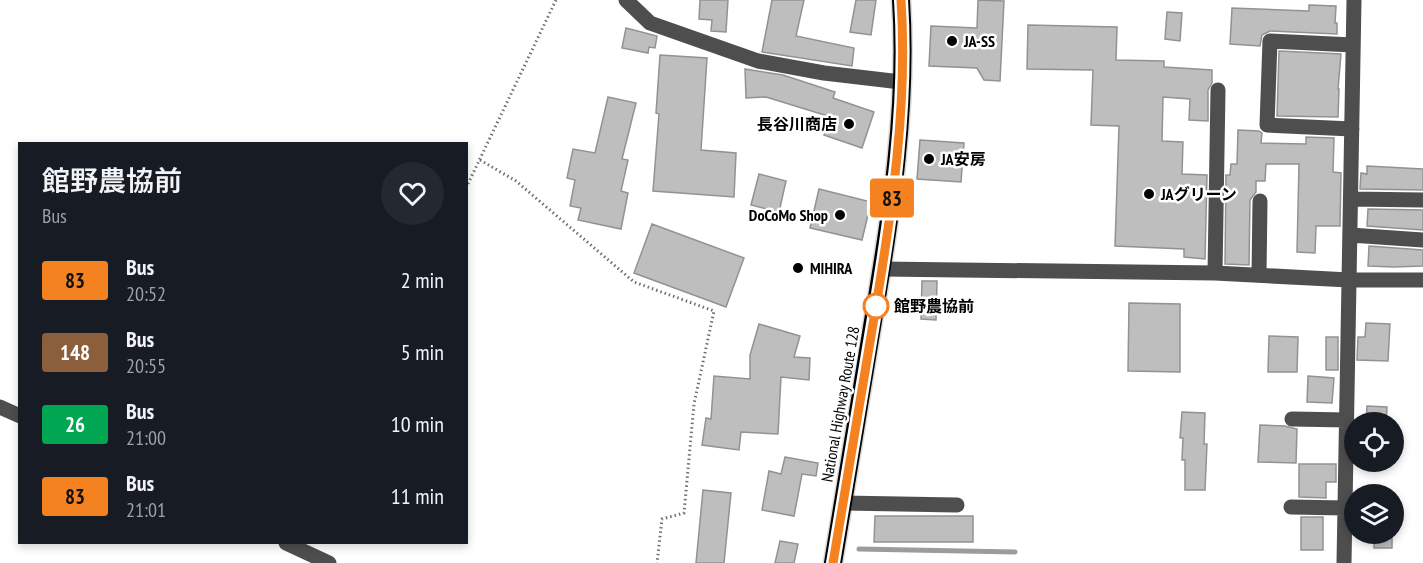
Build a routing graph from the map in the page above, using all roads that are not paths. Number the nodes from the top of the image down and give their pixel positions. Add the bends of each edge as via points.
1 (626, 0) edge
2 (901, 0) edge
3 (1354, 0) edge
4 (1353, 45) junction
5 (901, 82) junction
6 (1218, 90) dead end
7 (1352, 129) junction
8 (1351, 199) junction
9 (1423, 200) edge
10 (1260, 201) dead end
11 (1350, 235) junction
12 (1423, 240) edge
13 (882, 269) junction
14 (1215, 273) junction
15 (1259, 275) junction
16 (1349, 280) junction
17 (1423, 280) edge
18 (0, 407) edge
19 (1347, 412) edge
20 (18, 415) edge
21 (1292, 419) dead end
22 (1344, 420) edge
23 (843, 503) junction
24 (957, 505) dead end
25 (1291, 507) dead end
26 (1344, 508) edge
27 (288, 544) edge
28 (1344, 544) edge
29 (329, 563) edge
30 (833, 563) edge
31 (1344, 563) edge

1 - 5 street via 650,23 758,60
2 - 5 highway, National Highway Route 128
3 - 4 street
4 - 7 street
4 - 7 street via 1270,41 1267,125
5 - 13 highway, National Highway Route 128 via 896,165
6 - 14 street
7 - 8 street
8 - 9 street
8 - 11 street
10 - 15 street
11 - 12 street
11 - 16 street
13 - 14 street
13 - 23 highway, National Highway Route 128
14 - 15 street
15 - 16 street
16 - 17 street
16 - 19 street
18 - 20 street
21 - 22 street
23 - 24 street
23 - 30 highway, National Highway Route 128
25 - 26 street
27 - 29 street
28 - 31 street

